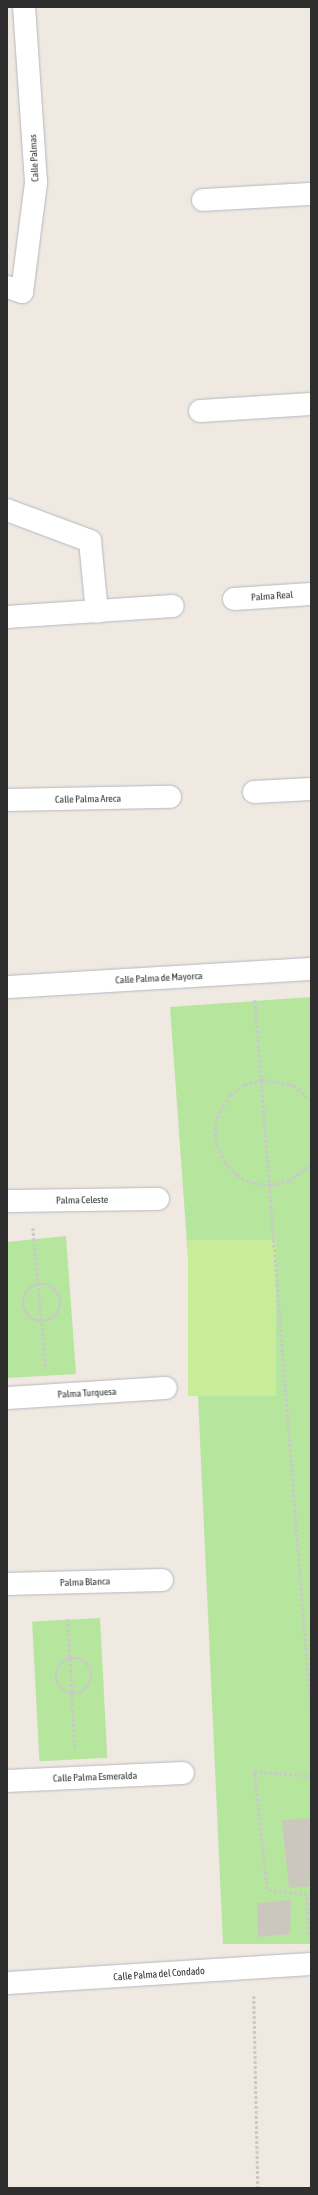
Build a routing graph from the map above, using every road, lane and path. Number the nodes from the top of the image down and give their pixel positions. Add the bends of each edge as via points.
1 (19, 11) edge
2 (311, 194) edge
3 (203, 200) dead end
4 (7, 287) edge
5 (311, 404) edge
6 (200, 411) dead end
7 (7, 510) edge
8 (311, 594) edge
9 (234, 599) dead end
10 (173, 606) dead end
11 (97, 612) junction
12 (7, 617) edge
13 (311, 789) edge
14 (254, 792) dead end
15 (170, 797) dead end
16 (7, 800) edge
17 (311, 969) edge
18 (253, 972) junction
19 (7, 987) edge
20 (262, 1080) junction
21 (311, 1101) edge
22 (311, 1164) edge
23 (272, 1185) junction
24 (158, 1199) dead end
25 (7, 1201) edge
26 (29, 1201) junction
27 (40, 1283) junction
28 (44, 1322) junction
29 (166, 1388) dead end
30 (47, 1395) junction
31 (7, 1398) edge
32 (162, 1580) dead end
33 (7, 1584) edge
34 (68, 1619) dead end
35 (70, 1658) junction
36 (73, 1694) junction
37 (311, 1712) edge
38 (75, 1755) dead end
39 (183, 1773) dead end
40 (311, 1776) edge
41 (7, 1781) edge
42 (308, 1937) dead end
43 (311, 1964) edge
44 (254, 1968) junction
45 (7, 1983) edge
46 (258, 2188) edge

1 - 4 street, Calle Palmas via 36,182 22,292
2 - 3 street
5 - 6 street
7 - 11 street via 90,541
8 - 9 street, Palma Real
10 - 11 street
11 - 12 street
13 - 14 street
15 - 16 street, Calle Palma Areca
17 - 18 street, Calle Palma de Mayorca
18 - 19 street, Calle Palma de Mayorca
18 - 20 path
20 - 21 path via 278,1080 294,1086
20 - 23 path
20 - 23 path via 245,1085 230,1096 220,1111 216,1134 217,1146 225,1162 237,1175 253,1183
22 - 23 path via 289,1181
23 - 37 path
24 - 26 street, Palma Celeste
25 - 26 street, Palma Celeste
26 - 27 path
27 - 28 path
27 - 28 path via 24,1295 23,1308 31,1318
27 - 28 path via 57,1290 62,1301 55,1317
28 - 30 path
29 - 30 street, Palma Turquesa
30 - 31 street, Palma Turquesa
32 - 33 street, Palma Blanca
34 - 35 path
35 - 36 path
35 - 36 path via 58,1666 55,1678 60,1688
35 - 36 path via 84,1661 92,1678 87,1689
36 - 38 path
39 - 41 street, Calle Palma Esmeralda
40 - 42 path via 254,1771 267,1890 307,1895
43 - 44 street, Calle Palma del Condado
44 - 45 street, Calle Palma del Condado
44 - 46 path

